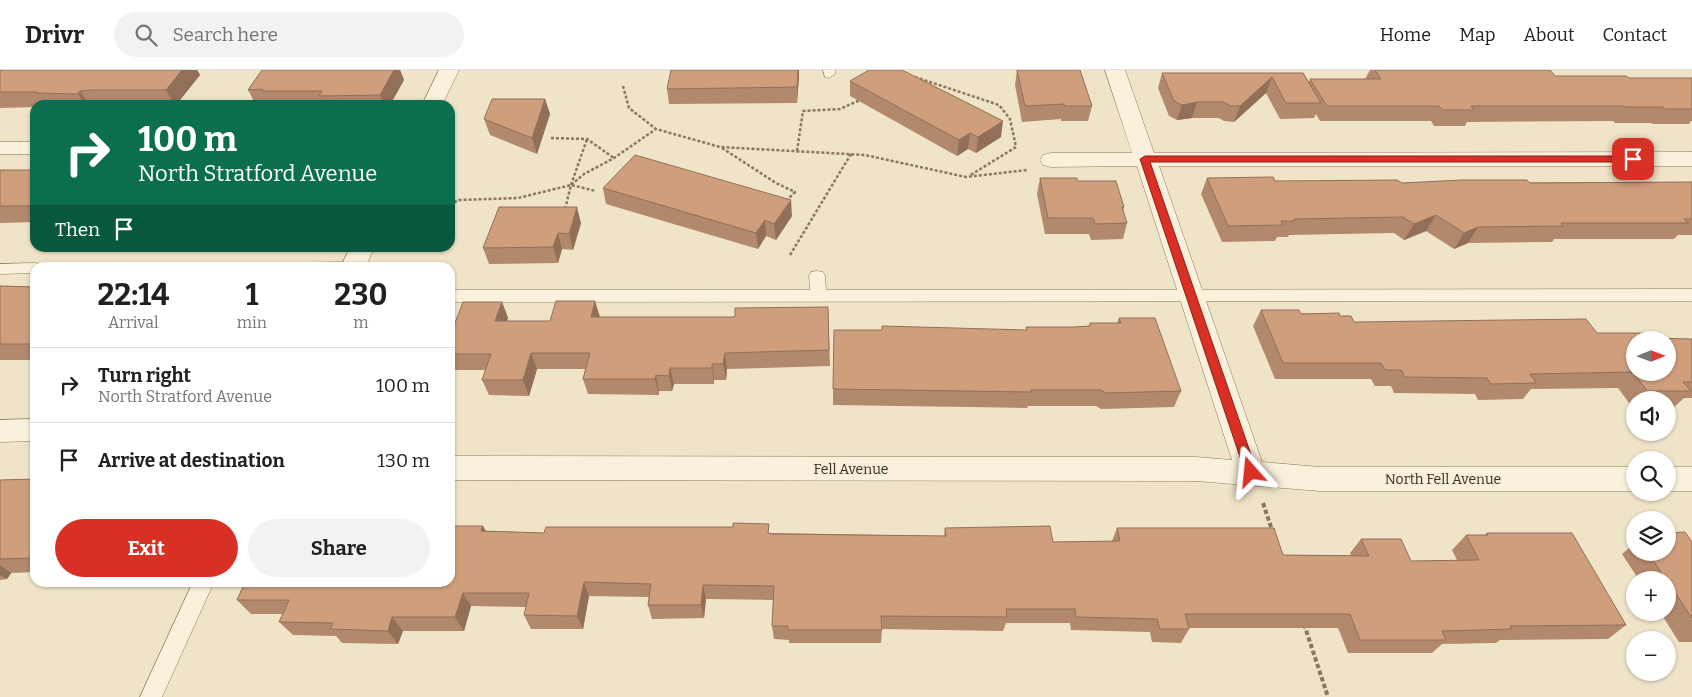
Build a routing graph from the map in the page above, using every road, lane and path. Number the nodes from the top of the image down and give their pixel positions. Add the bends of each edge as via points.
1 (450, 70) edge
2 (1115, 70) edge
3 (911, 75) edge
4 (623, 86) dead end
5 (435, 100) edge
6 (860, 100) edge
7 (656, 129) junction
8 (551, 138) dead end
9 (587, 139) junction
10 (720, 147) junction
11 (0, 148) edge
12 (30, 148) edge
13 (797, 151) junction
14 (850, 154) junction
15 (614, 158) junction
16 (1145, 159) junction
17 (1692, 159) edge
18 (1051, 160) joint
19 (966, 178) junction
20 (571, 185) junction
21 (596, 191) dead end
22 (455, 202) edge
23 (784, 204) edge
24 (564, 210) edge
25 (790, 256) dead end
26 (0, 268) edge
27 (30, 268) edge
28 (817, 276) dead end
29 (1692, 295) edge
30 (455, 296) edge
31 (818, 296) junction
32 (1191, 296) junction
33 (30, 430) edge
34 (0, 431) edge
35 (455, 468) edge
36 (1251, 472) junction
37 (1626, 479) edge
38 (1676, 479) edge
39 (1692, 479) edge
40 (1262, 500) dead end
41 (1275, 538) edge
42 (202, 587) edge
43 (1302, 619) edge
44 (151, 697) edge
45 (1328, 697) edge

1 - 5 street
2 - 16 street
3 - 19 path via 998,105 1010,119 1016,147
4 - 7 path via 629,108
6 - 13 path via 840,109 802,111
7 - 10 path
7 - 15 path
8 - 9 path
9 - 15 path
9 - 20 path
10 - 13 path
10 - 23 path via 795,192
11 - 12 street
13 - 14 path
14 - 19 path
14 - 25 path
15 - 20 path
16 - 17 street
16 - 18 street
16 - 32 street
18 - 19 path via 1028,170
20 - 21 path
20 - 22 path via 518,198
20 - 24 path
26 - 27 lane
28 - 31 lane
29 - 32 lane
30 - 31 lane via 604,289
31 - 32 lane
32 - 36 street
33 - 34 street
35 - 36 street, Fell Avenue via 1186,469
36 - 37 street, North Fell Avenue via 1320,479
38 - 39 street
40 - 41 path
42 - 44 lane
43 - 45 path

